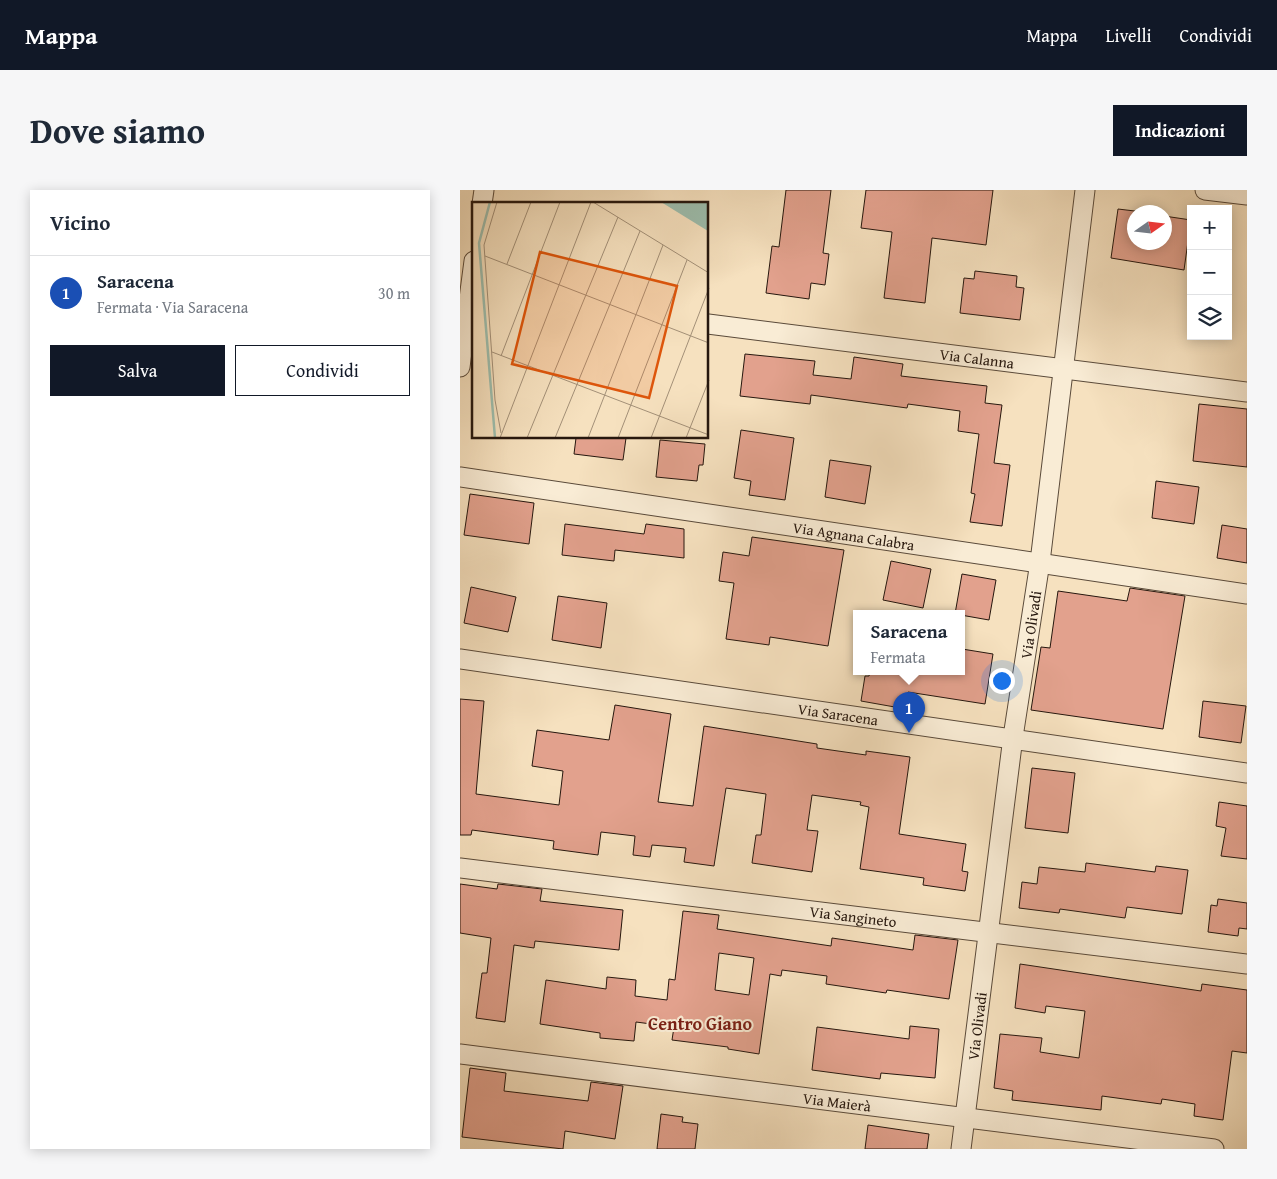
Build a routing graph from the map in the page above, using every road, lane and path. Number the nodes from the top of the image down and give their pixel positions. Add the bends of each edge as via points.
1 (1085, 190) edge
2 (1205, 190) edge
3 (1247, 195) edge
4 (472, 272) edge
5 (468, 294) edge
6 (709, 324) edge
7 (460, 367) edge
8 (1063, 368) junction
9 (1247, 392) edge
10 (460, 477) edge
11 (1040, 562) junction
12 (1247, 594) edge
13 (460, 658) edge
14 (1013, 738) junction
15 (1247, 773) edge
16 (460, 868) edge
17 (988, 934) junction
18 (1247, 964) edge
19 (460, 1054) edge
20 (964, 1118) junction
21 (961, 1149) edge
22 (1214, 1149) edge

1 - 8 street, Via Olivadi
2 - 3 street
4 - 5 street
5 - 7 street
6 - 8 street, Via Calanna
8 - 9 street, Via Calanna
8 - 11 street, Via Olivadi
10 - 11 street, Via Agnana Calabra
11 - 12 street, Via Agnana Calabra
11 - 14 street, Via Olivadi
13 - 14 street, Via Saracena
14 - 15 street, Via Saracena
14 - 17 street, Via Olivadi
16 - 17 street, Via Sangineto
17 - 18 street, Via Sangineto
17 - 20 street, Via Olivadi
19 - 20 street, Via Maierà
20 - 21 street, Via Olivadi
20 - 22 street, Via Maierà

